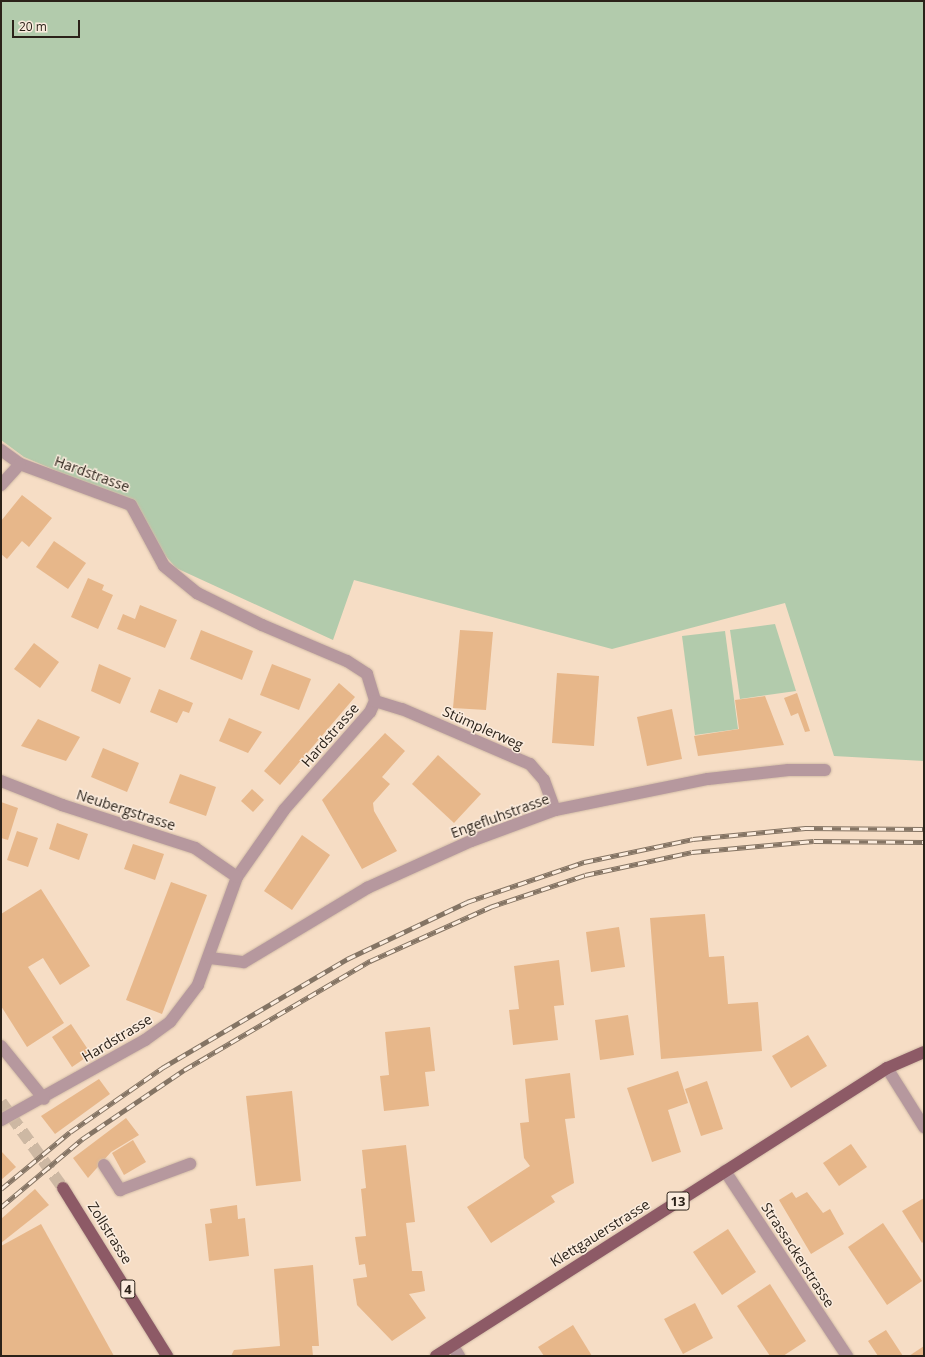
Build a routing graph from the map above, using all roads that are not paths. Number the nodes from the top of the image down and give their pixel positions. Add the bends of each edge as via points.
1 (1, 450) edge
2 (20, 464) junction
3 (1, 485) edge
4 (375, 701) junction
5 (825, 770) dead end
6 (1, 781) edge
7 (555, 810) junction
8 (237, 877) junction
9 (210, 958) junction
10 (1, 1046) edge
11 (924, 1052) edge
12 (887, 1068) junction
13 (44, 1099) junction
14 (1, 1120) edge
15 (924, 1127) edge
16 (190, 1164) dead end
17 (104, 1165) dead end
18 (725, 1171) junction
19 (64, 1188) tunnel mouth
20 (456, 1351) edge
21 (167, 1356) edge
22 (436, 1356) edge
23 (847, 1356) edge

1 - 2 street, Hardstrasse
2 - 3 street
2 - 4 street, Hardstrasse via 131,505 164,566 197,593 262,625 347,661 367,674
4 - 7 street, Stümplerweg via 402,709 530,764 544,780
4 - 8 street, Hardstrasse via 370,712 284,810
5 - 7 street, Engefluhstrasse via 788,770 708,779
6 - 8 street, Neubergstrasse via 62,805 195,848
7 - 9 street, Engefluhstrasse via 471,841 367,888 244,962
8 - 9 street, Hardstrasse
9 - 13 street, Hardstrasse via 198,985 170,1022 145,1040
10 - 13 street
11 - 12 main road, Klettgauerstrasse / 13
12 - 15 street
12 - 18 main road, Klettgauerstrasse / 13
13 - 14 street, Hardstrasse
16 - 17 street via 120,1190
18 - 20 main road, Klettgauerstrasse / 13
18 - 23 street, Strassackerstrasse
19 - 21 main road, Zollstrasse / 4
20 - 22 main road, Klettgauerstrasse / 13

